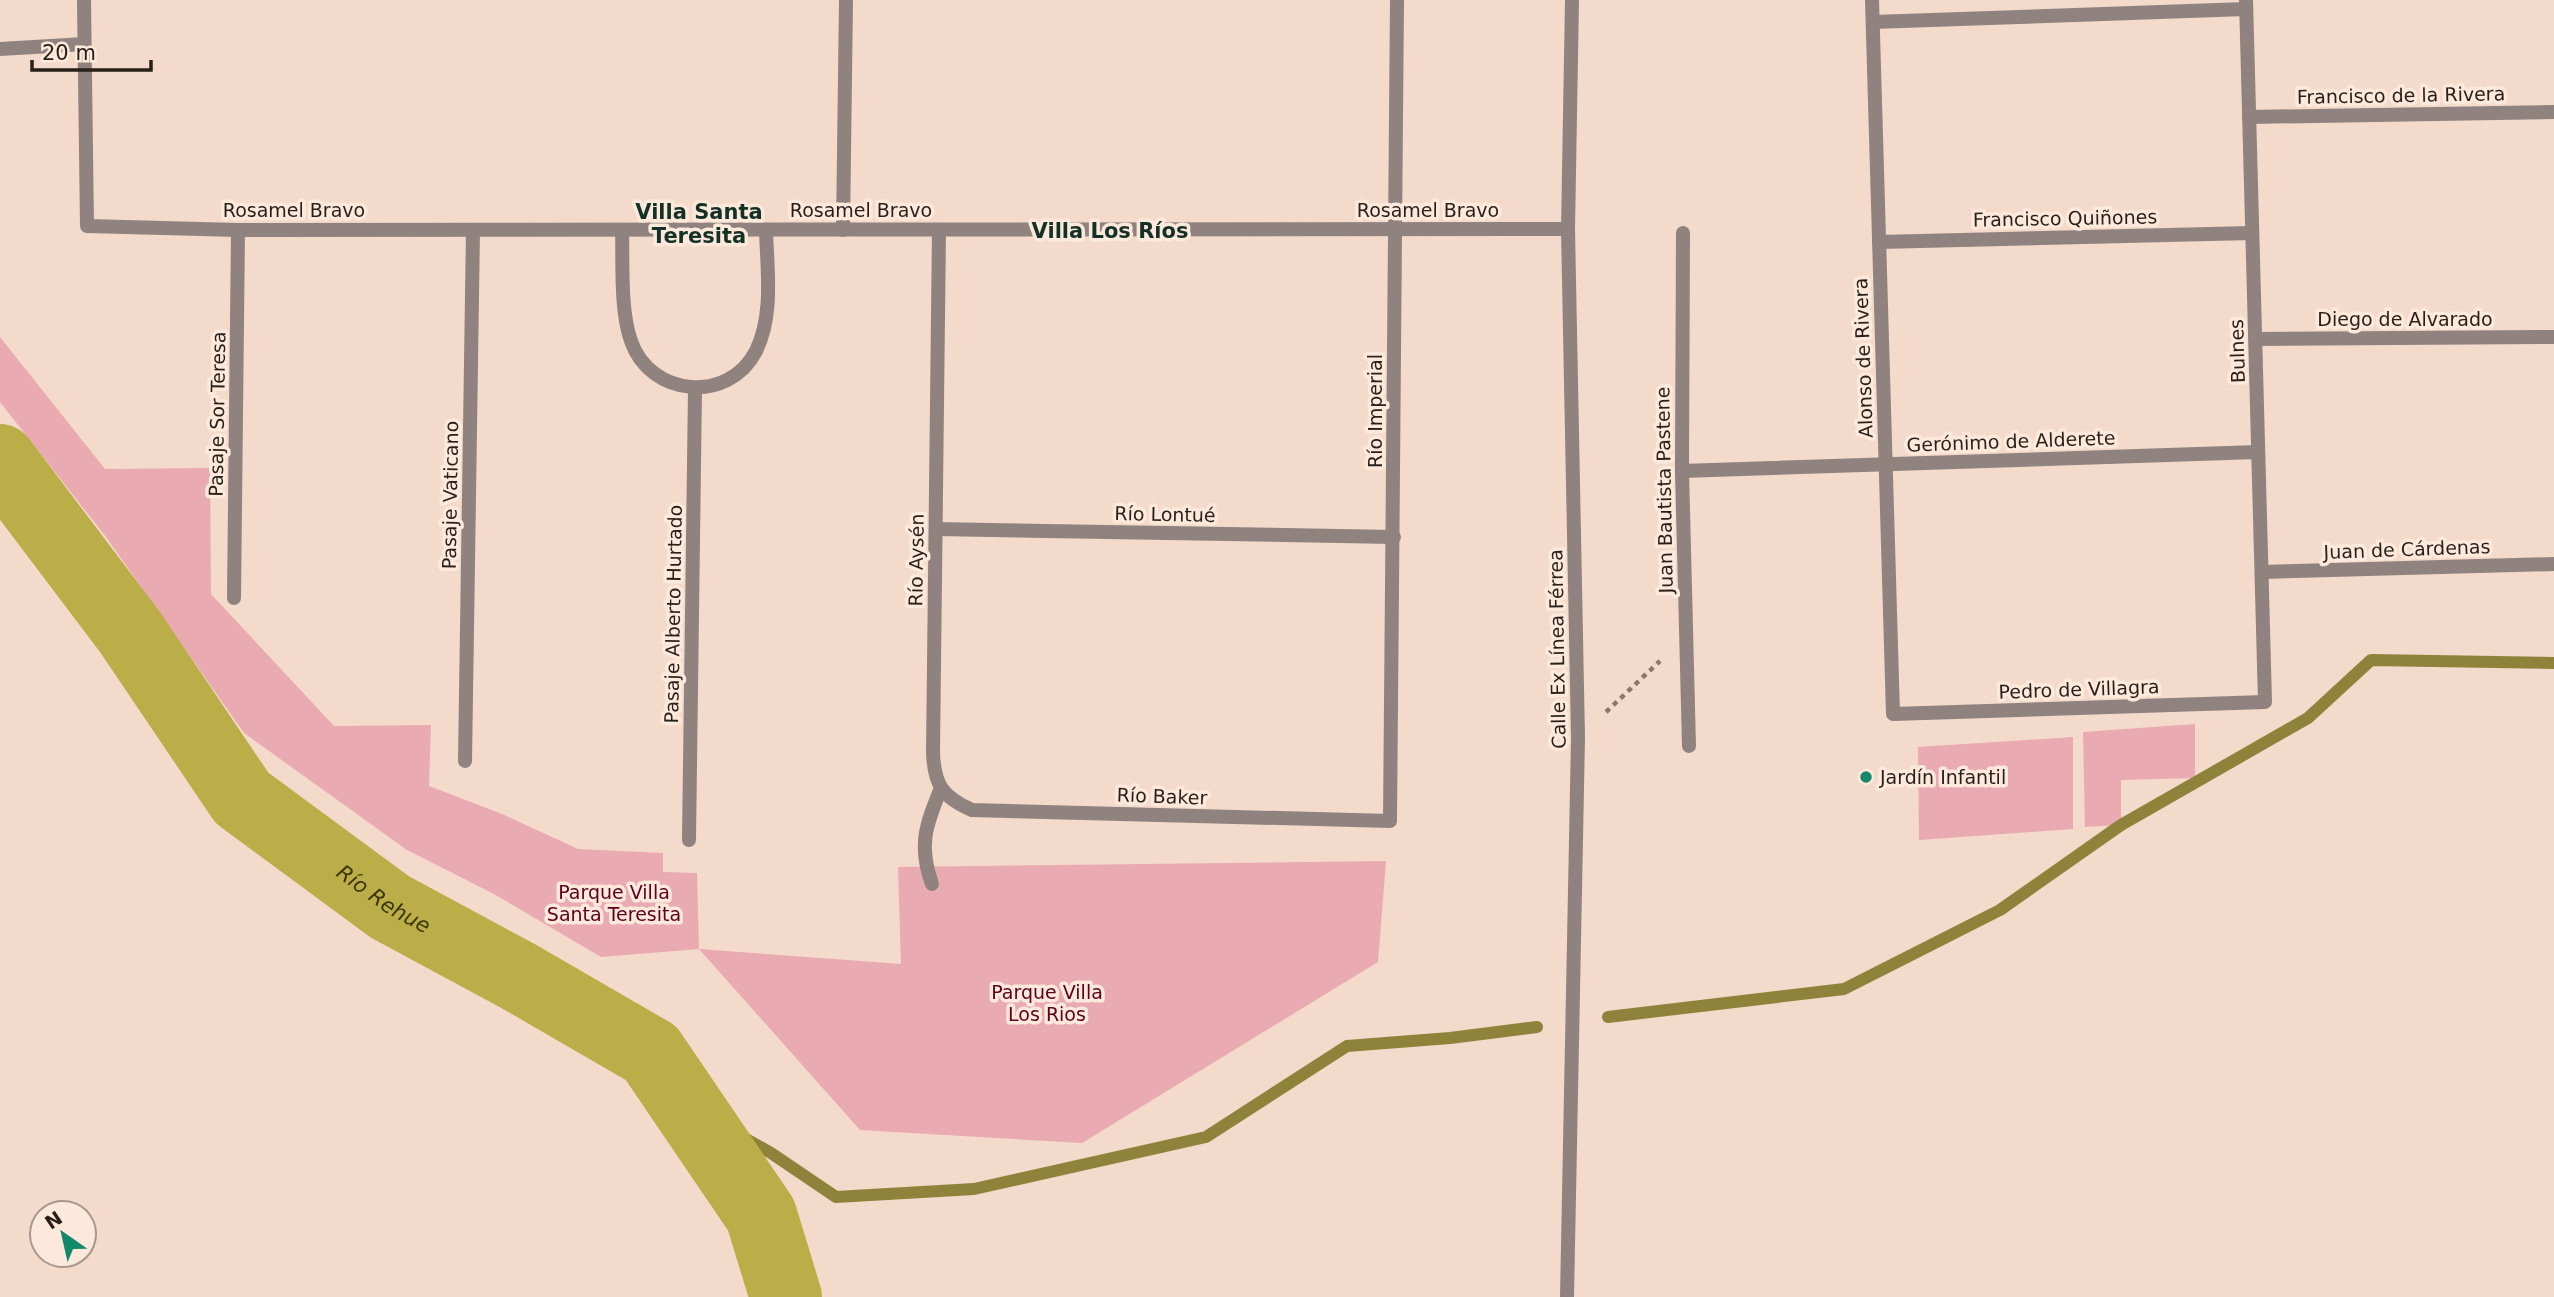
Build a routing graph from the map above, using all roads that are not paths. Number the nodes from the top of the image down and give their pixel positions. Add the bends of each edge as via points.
1 (84, 0) edge
2 (846, 0) edge
3 (1397, 0) edge
4 (1572, 0) edge
5 (1872, 0) edge
6 (2246, 5) edge
7 (1872, 22) junction
8 (84, 44) junction
9 (0, 49) edge
10 (2554, 112) edge
11 (2249, 117) junction
12 (1395, 229) junction
13 (1568, 229) junction
14 (238, 230) junction
15 (472, 230) junction
16 (622, 230) junction
17 (766, 230) junction
18 (842, 230) junction
19 (939, 230) junction
20 (1683, 233) dead end
21 (2252, 233) junction
22 (1879, 242) junction
23 (2554, 337) edge
24 (2256, 339) junction
25 (695, 388) junction
26 (2259, 452) junction
27 (1886, 464) junction
28 (1682, 471) junction
29 (936, 529) junction
30 (1394, 537) junction
31 (2554, 564) edge
32 (2262, 572) junction
33 (234, 598) dead end
34 (2265, 702) joint
35 (1893, 714) joint
36 (1689, 746) dead end
37 (465, 761) dead end
38 (941, 788) junction
39 (1390, 821) joint
40 (689, 840) dead end
41 (932, 884) dead end
42 (1567, 1297) edge

1 - 8 street, Rosamel Bravo
2 - 18 street
3 - 12 street, Río Imperial
4 - 13 street, Calle Ex Línea Férrea
5 - 7 street, Alonso de Rivera
6 - 7 street
6 - 11 street, Bulnes
7 - 22 street, Alonso de Rivera
8 - 9 street
8 - 14 street, Rosamel Bravo via 87,226
10 - 11 street, Francisco de la Rivera
11 - 21 street, Bulnes
12 - 13 street, Rosamel Bravo
12 - 19 street, Rosamel Bravo
12 - 30 street, Río Imperial
13 - 42 street, Calle Ex Línea Férrea via 1578,738
14 - 15 street, Rosamel Bravo
14 - 33 street, Pasaje Sor Teresa
15 - 16 street, Rosamel Bravo
15 - 37 street, Pasaje Vaticano
16 - 17 street, Rosamel Bravo
16 - 25 street via 627,322 637,356 662,380
17 - 18 street, Rosamel Bravo
17 - 25 street via 767,313 756,351 731,378
18 - 19 street, Rosamel Bravo
19 - 29 street, Río Aysén
20 - 28 street, Juan Bautista Pastene
21 - 22 street, Francisco Quiñones
21 - 24 street, Bulnes
22 - 27 street, Alonso de Rivera
23 - 24 street, Diego de Alvarado
24 - 26 street, Bulnes
25 - 40 street, Pasaje Alberto Hurtado
26 - 27 street, Gerónimo de Alderete
26 - 32 street, Bulnes
27 - 28 street, Gerónimo de Alderete
27 - 35 street, Alonso de Rivera
28 - 36 street, Juan Bautista Pastene
29 - 30 street, Río Lontué
29 - 38 street, Río Aysén via 933,752 935,778
30 - 39 street, Río Imperial
31 - 32 street, Juan de Cárdenas
32 - 34 street, Bulnes
34 - 35 street, Pedro de Villagra
38 - 39 street, Río Baker via 972,810
38 - 41 street via 924,832 923,852

